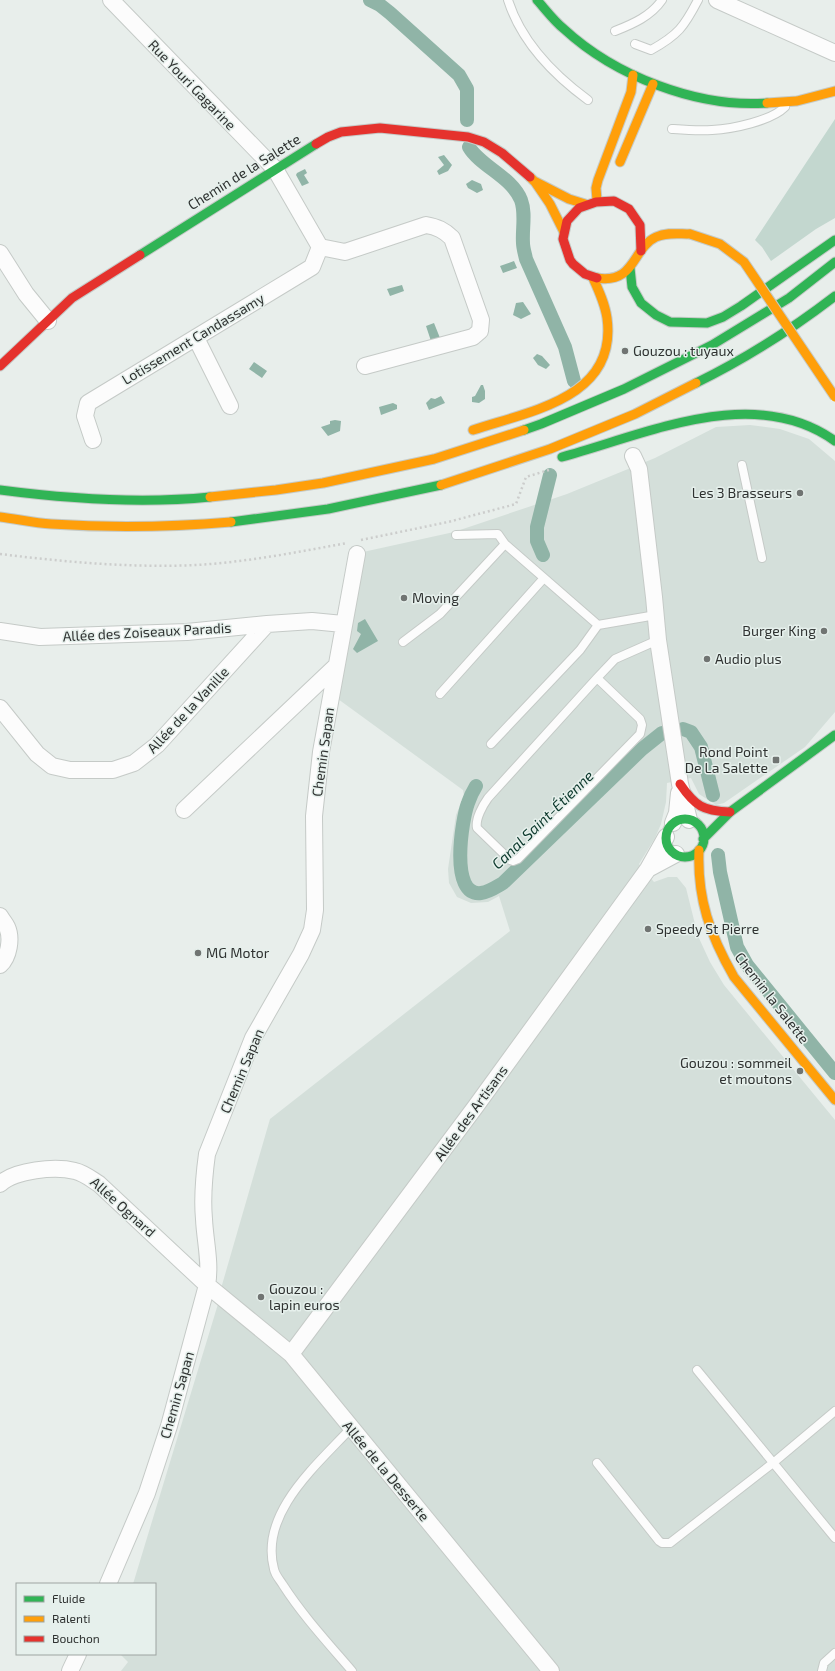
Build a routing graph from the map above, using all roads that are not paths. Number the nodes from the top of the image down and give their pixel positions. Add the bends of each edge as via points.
1 (111, 0) edge
2 (508, 0) edge
3 (537, 0) edge
4 (662, 0) edge
5 (698, 0) edge
6 (717, 0) edge
7 (615, 31) dead end
8 (635, 44) dead end
9 (835, 53) edge
10 (633, 74) junction
11 (653, 84) junction
12 (835, 91) edge
13 (588, 100) dead end
14 (791, 101) junction
15 (672, 129) dead end
16 (275, 169) junction
17 (616, 174) dead end
18 (534, 181) junction
19 (597, 200) junction
20 (585, 204) junction
21 (633, 214) junction
22 (649, 222) dead end
23 (564, 232) junction
24 (835, 240) edge
25 (320, 247) junction
26 (641, 251) junction
27 (0, 252) edge
28 (835, 262) edge
29 (630, 268) junction
30 (0, 272) edge
31 (766, 274) dead end
32 (593, 278) junction
33 (26, 294) junction
34 (835, 296) edge
35 (48, 321) junction
36 (805, 331) dead end
37 (196, 338) junction
38 (0, 366) edge
39 (365, 366) dead end
40 (835, 397) edge
41 (230, 406) dead end
42 (462, 434) dead end
43 (93, 440) dead end
44 (835, 441) edge
45 (633, 456) dead end
46 (556, 458) dead end
47 (541, 462) dead end
48 (742, 465) dead end
49 (306, 476) dead end
50 (442, 485) junction
51 (0, 490) edge
52 (232, 495) junction
53 (0, 517) edge
54 (456, 535) dead end
55 (505, 544) junction
56 (357, 547) road end
57 (762, 558) dead end
58 (544, 578) junction
59 (656, 616) junction
60 (267, 624) junction
61 (343, 624) junction
62 (598, 625) junction
63 (0, 631) edge
64 (658, 640) junction
65 (403, 642) dead end
66 (336, 666) junction
67 (597, 678) junction
68 (440, 694) dead end
69 (0, 708) edge
70 (835, 735) edge
71 (491, 744) dead end
72 (680, 784) junction
73 (184, 810) dead end
74 (730, 812) junction
75 (700, 820) junction
76 (673, 823) junction
77 (666, 837) junction
78 (703, 839) junction
79 (699, 850) junction
80 (683, 861) junction
81 (648, 869) junction
82 (698, 882) junction
83 (0, 916) edge
84 (0, 965) edge
85 (835, 1100) edge
86 (0, 1184) edge
87 (208, 1284) junction
88 (291, 1354) junction
89 (697, 1370) dead end
90 (835, 1411) edge
91 (351, 1428) junction
92 (597, 1463) dead end
93 (773, 1463) junction
94 (835, 1538) edge
95 (108, 1583) edge
96 (835, 1653) edge
97 (78, 1655) edge
98 (70, 1671) edge
99 (352, 1671) edge
100 (551, 1671) edge
101 (822, 1671) edge

1 - 16 street, Rue Youri Gagarine
2 - 13 lane via 511,11 535,49 567,85
3 - 10 main road via 569,34 593,52
4 - 7 lane via 640,20
5 - 8 lane via 682,28 672,37 651,50
6 - 9 street
10 - 11 main road
10 - 19 main road via 631,92 598,180
11 - 14 main road via 693,95 739,103
11 - 17 main road
12 - 14 main road
14 - 15 lane via 779,113 734,127 696,131
16 - 18 main road, Chemin de la Salette via 328,137 341,132 380,128 468,137 484,142 502,153
16 - 25 street
16 - 35 main road, Chemin de la Salette via 72,298
18 - 20 main road, Chemin de la Salette via 569,199
18 - 23 main road, Chemin de la Salette via 550,204
19 - 20 main road
19 - 21 main road via 611,198
20 - 23 main road via 575,211
21 - 22 main road
21 - 26 main road via 642,232
23 - 32 main road via 565,250 573,265
24 - 29 main road via 742,306 707,323 670,322 656,315 641,303 632,287
25 - 37 street, Lotissement Candassamy via 312,266
25 - 39 street via 345,252 426,225 446,232 452,238 481,320 480,331 472,337
26 - 29 main road
26 - 40 main road, bridge via 650,240 663,234 690,234 721,243 744,262
27 - 33 street
28 - 52 main road via 789,298 712,345 624,390 541,424 434,459 323,483
29 - 32 main road via 619,276
30 - 33 street
31 - 36 main road
32 - 42 main road via 607,312 609,327 604,357 587,382 554,403
33 - 35 street
34 - 50 main road via 804,320 727,368 635,414 550,449
35 - 38 main road, Chemin de la Salette
37 - 41 street
37 - 43 street, Lotissement Candassamy via 88,403 85,416
44 - 46 main road via 814,428 783,417 749,413 714,415
45 - 59 street via 639,469
47 - 50 main road
48 - 57 lane
49 - 52 main road
50 - 53 main road via 328,509 188,526 50,524
51 - 52 main road via 53,497 96,499 186,499
54 - 55 lane via 493,533 498,534
55 - 58 lane
55 - 65 lane via 440,614
56 - 61 street, Chemin Sapan
58 - 62 lane
58 - 68 lane
59 - 62 lane
59 - 64 street
60 - 61 street, Allée des Zoiseaux Paradis
60 - 63 street, Allée des Zoiseaux Paradis via 187,632 40,637
60 - 69 street, Allée de la Vanille via 157,746 134,763 113,770 70,770 52,766 36,754
61 - 66 street, Chemin Sapan
62 - 71 lane via 580,650
64 - 67 lane via 615,659
64 - 72 street
66 - 73 street
66 - 87 street, Chemin Sapan via 321,752 314,816 316,910 312,930 253,1038 207,1154 204,1219 209,1267
67 - 67 lane via 640,719 640,734 518,859 510,860 477,828 483,805
70 - 74 main road
72 - 74 main road via 695,804 704,810
72 - 75 street
72 - 76 street
74 - 75 main road
74 - 78 main road
75 - 76 main road via 684,819
75 - 78 main road
76 - 77 main road
77 - 80 main road via 668,847
77 - 81 street, Allée des Artisans
78 - 79 main road
79 - 80 main road
79 - 82 main road, Chemin la Salette
80 - 81 street, Allée des Artisans
80 - 82 main road, Chemin la Salette
81 - 88 street, Allée des Artisans
82 - 85 main road, Chemin la Salette via 710,932 731,972
83 - 84 street via 8,928 10,943 8,953
86 - 87 street, Allée Ognard via 14,1175 49,1170 75,1171 87,1176 99,1184
87 - 88 street, Allée de la Desserte
87 - 95 street, Chemin Sapan via 157,1463
88 - 91 street, Allée de la Desserte
89 - 93 lane
90 - 93 lane
91 - 99 lane via 298,1486 276,1522 272,1546 274,1571 293,1600
91 - 100 street, Allée de la Desserte
92 - 93 lane via 659,1541 666,1544
93 - 94 lane
96 - 101 lane via 824,1663
97 - 98 street

